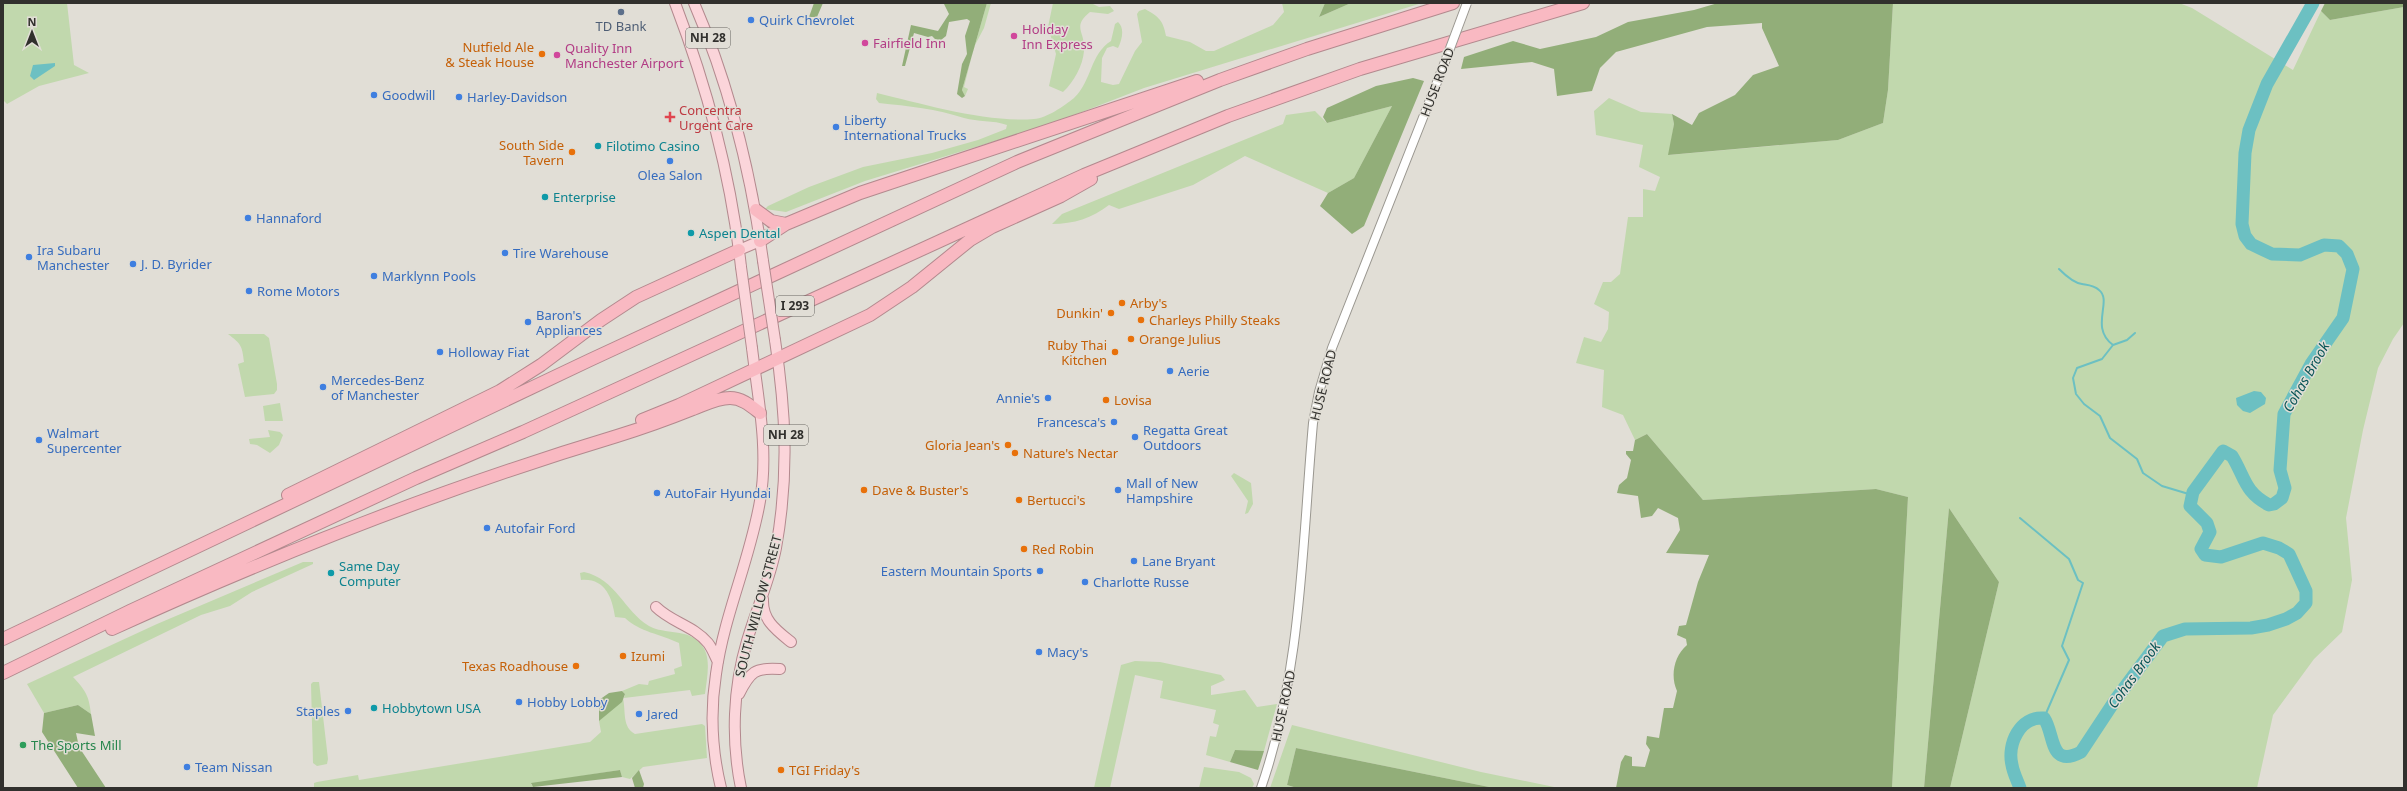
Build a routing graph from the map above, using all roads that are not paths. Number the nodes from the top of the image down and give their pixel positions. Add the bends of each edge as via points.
1 (675, 3) edge
2 (694, 3) edge
3 (1453, 3) edge
4 (1467, 3) edge
5 (1583, 3) edge
6 (1307, 49) junction
7 (1142, 150) junction
8 (756, 210) junction
9 (786, 224) junction
10 (760, 241) junction
11 (739, 250) junction
12 (778, 358) junction
13 (755, 370) junction
14 (760, 414) junction
15 (574, 448) junction
16 (183, 554) junction
17 (764, 593) junction
18 (656, 607) dead end
19 (3, 639) edge
20 (791, 642) dead end
21 (48, 652) junction
22 (718, 662) junction
23 (780, 669) dead end
24 (3, 673) edge
25 (736, 702) junction
26 (721, 788) edge
27 (741, 788) edge
28 (1261, 788) edge

1 - 11 main road, SOUTH WILLOW STREET / NH 28 via 721,152
2 - 8 main road, SOUTH WILLOW STREET / NH 28 via 720,74
3 - 6 highway
4 - 28 street, HUSE ROAD, bridge via 1340,326 1319,392 1313,423 1293,664 1282,719
5 - 7 highway, I 293 via 1360,69
6 - 9 highway via 1170,89 860,193
6 - 16 highway via 1149,107 1018,162 590,360
7 - 12 highway via 1061,196 992,227 965,244 892,302
7 - 21 highway, I 293 via 994,214 701,351 416,478 130,611
8 - 9 highway via 771,221
8 - 10 main road, SOUTH WILLOW STREET / NH 28
9 - 10 highway
10 - 11 main road
10 - 12 main road, SOUTH WILLOW STREET / NH 28, bridge
11 - 13 main road, SOUTH WILLOW STREET / NH 28, bridge
11 - 16 highway via 632,300 500,391 254,512
12 - 13 highway
12 - 17 main road, SOUTH WILLOW STREET / NH 28 via 786,432 784,482 776,549
13 - 14 main road, SOUTH WILLOW STREET / NH 28
13 - 15 highway via 679,405
14 - 15 highway via 746,402 734,398 722,399 647,426
14 - 22 main road, SOUTH WILLOW STREET / NH 28 via 764,449 760,501 752,541
15 - 21 highway via 424,499 231,576 99,634
16 - 19 highway
17 - 20 main road via 765,616 771,625
17 - 25 main road, SOUTH WILLOW STREET / NH 28 via 742,656
18 - 22 main road via 705,640
21 - 24 highway, I 293
22 - 26 main road, SOUTH WILLOW STREET / NH 28 via 713,727
23 - 25 main road via 763,668 753,672
25 - 27 main road, SOUTH WILLOW STREET / NH 28 via 735,744

